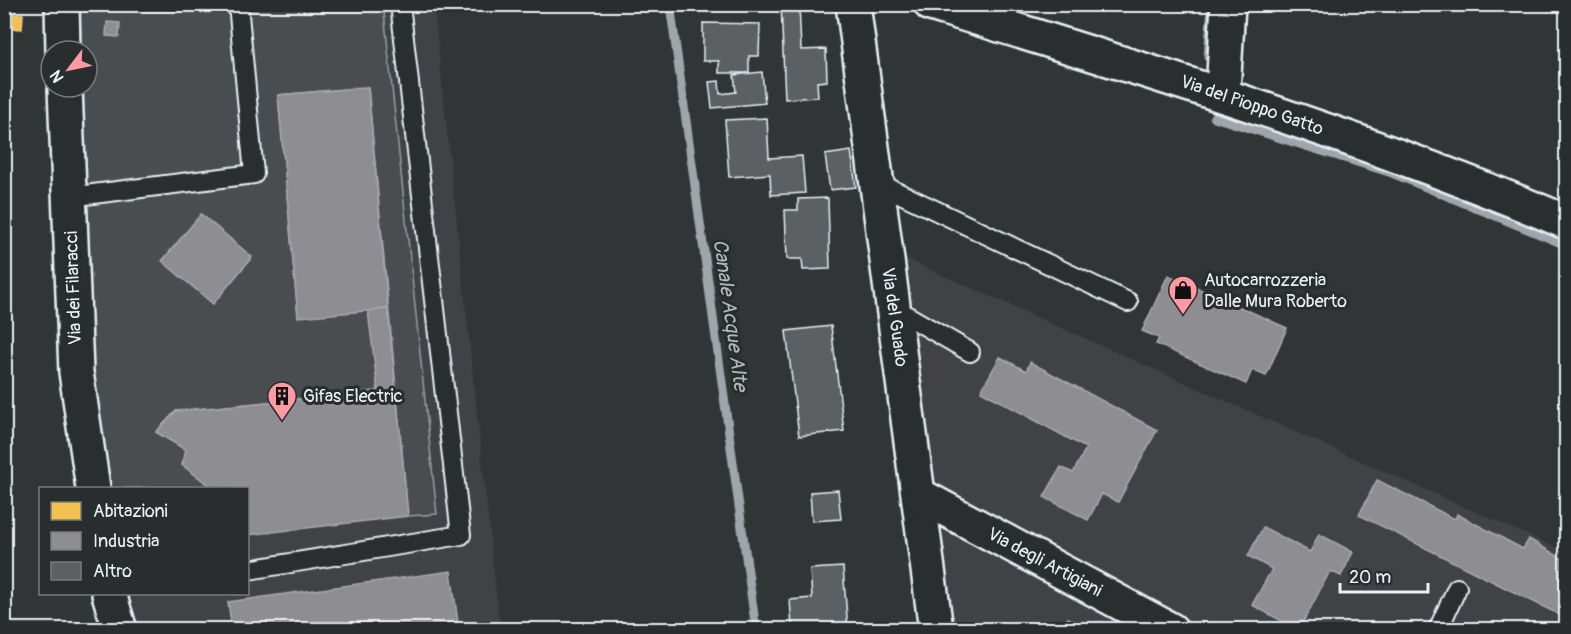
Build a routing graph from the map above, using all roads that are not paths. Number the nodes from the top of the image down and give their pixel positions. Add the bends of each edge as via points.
1 (62, 4) edge
2 (238, 4) edge
3 (400, 4) edge
4 (854, 4) edge
5 (931, 4) edge
6 (1228, 4) edge
7 (63, 39) edge
8 (1223, 93) junction
9 (65, 99) edge
10 (878, 183) junction
11 (69, 197) junction
12 (1566, 222) edge
13 (1128, 302) dead end
14 (894, 308) junction
15 (970, 352) dead end
16 (93, 487) edge
17 (919, 495) junction
18 (249, 570) edge
19 (1457, 588) dead end
20 (109, 595) edge
21 (120, 630) edge
22 (936, 630) edge
23 (1171, 630) edge
24 (1438, 630) edge

1 - 7 street
2 - 11 lane via 254,174
3 - 18 lane via 461,535
4 - 10 street, Via del Guado
5 - 8 street, Via del Pioppo Gatto
6 - 8 street
8 - 12 street, Via del Pioppo Gatto via 1486,188
9 - 11 street, Via dei Filaracci
10 - 13 lane
10 - 14 street, Via del Guado
11 - 16 street, Via dei Filaracci via 76,372
14 - 15 lane
14 - 17 street, Via del Guado
17 - 22 street, Via del Guado
17 - 23 street, Via degli Artigiani
19 - 24 lane
20 - 21 street

